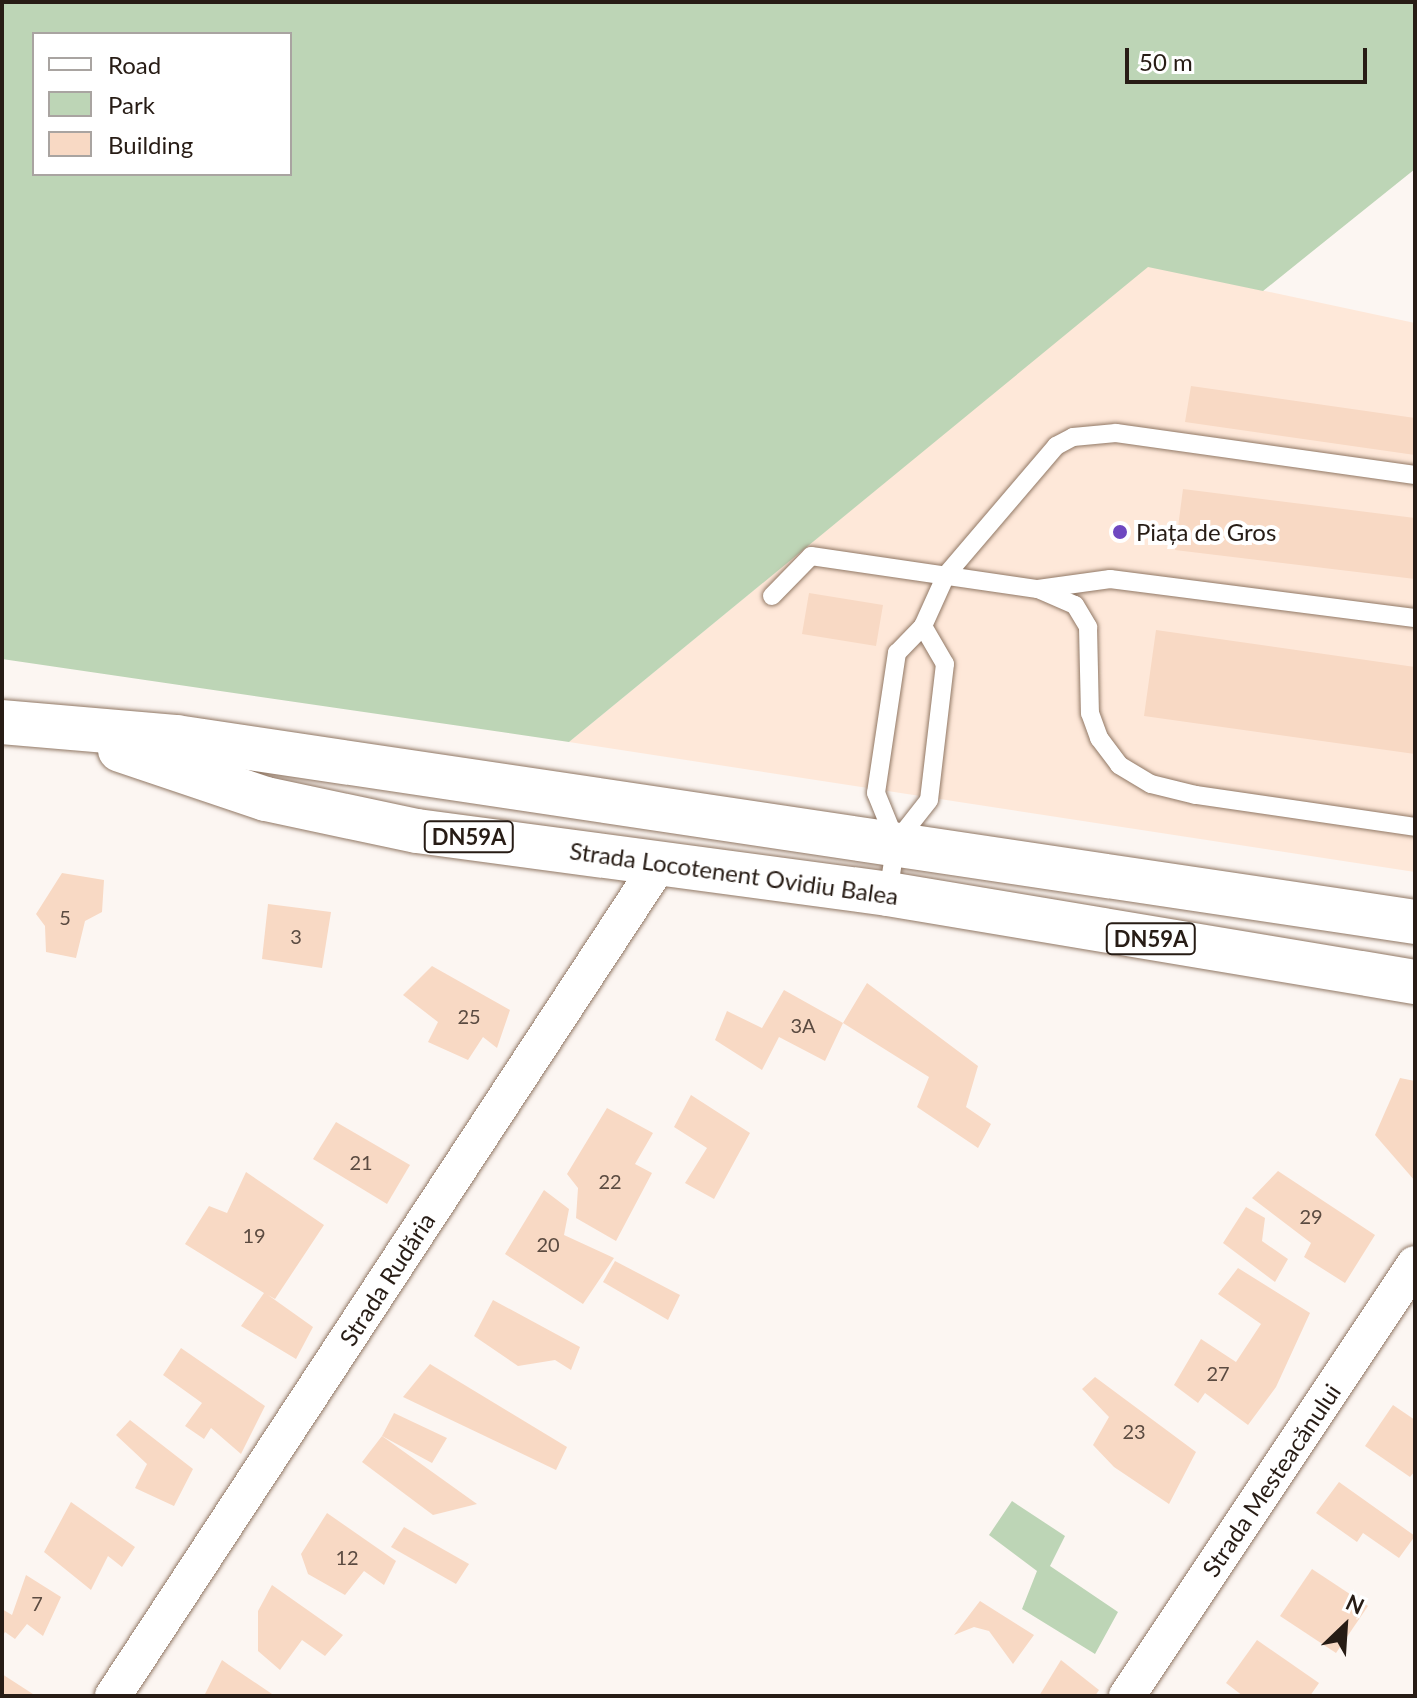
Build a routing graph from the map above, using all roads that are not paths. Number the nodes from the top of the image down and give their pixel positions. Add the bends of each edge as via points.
1 (1415, 475) edge
2 (946, 575) junction
3 (1038, 589) junction
4 (772, 596) dead end
5 (1415, 618) edge
6 (923, 626) junction
7 (2, 722) edge
8 (61, 730) junction
9 (1415, 827) edge
10 (896, 842) junction
11 (661, 861) junction
12 (888, 894) junction
13 (1415, 922) edge
14 (1415, 982) edge
15 (1415, 1264) edge
16 (113, 1696) edge
17 (1127, 1696) edge

1 - 2 lane via 1116,433 1073,437 1056,446
2 - 3 lane
2 - 4 lane via 811,556
2 - 6 lane
3 - 5 lane via 1110,579
3 - 9 lane via 1075,605 1088,627 1090,713 1099,738 1119,765 1151,784 1196,795
6 - 10 lane via 897,653 876,793
6 - 10 lane via 945,664 929,800
7 - 8 main road, Strada Locotenent Ovidiu Balea / DN59A
8 - 10 main road, Strada Locotenent Ovidiu Balea / DN59A via 176,737
8 - 11 main road, Strada Locotenent Ovidiu Balea / DN59A via 266,799 417,831
10 - 12 lane
10 - 13 main road, Strada Locotenent Ovidiu Balea / DN59A
11 - 12 main road, Strada Locotenent Ovidiu Balea / DN59A
11 - 16 street, Strada Rudăria
12 - 14 main road, Strada Locotenent Ovidiu Balea / DN59A
15 - 17 street, Strada Mesteacănului

